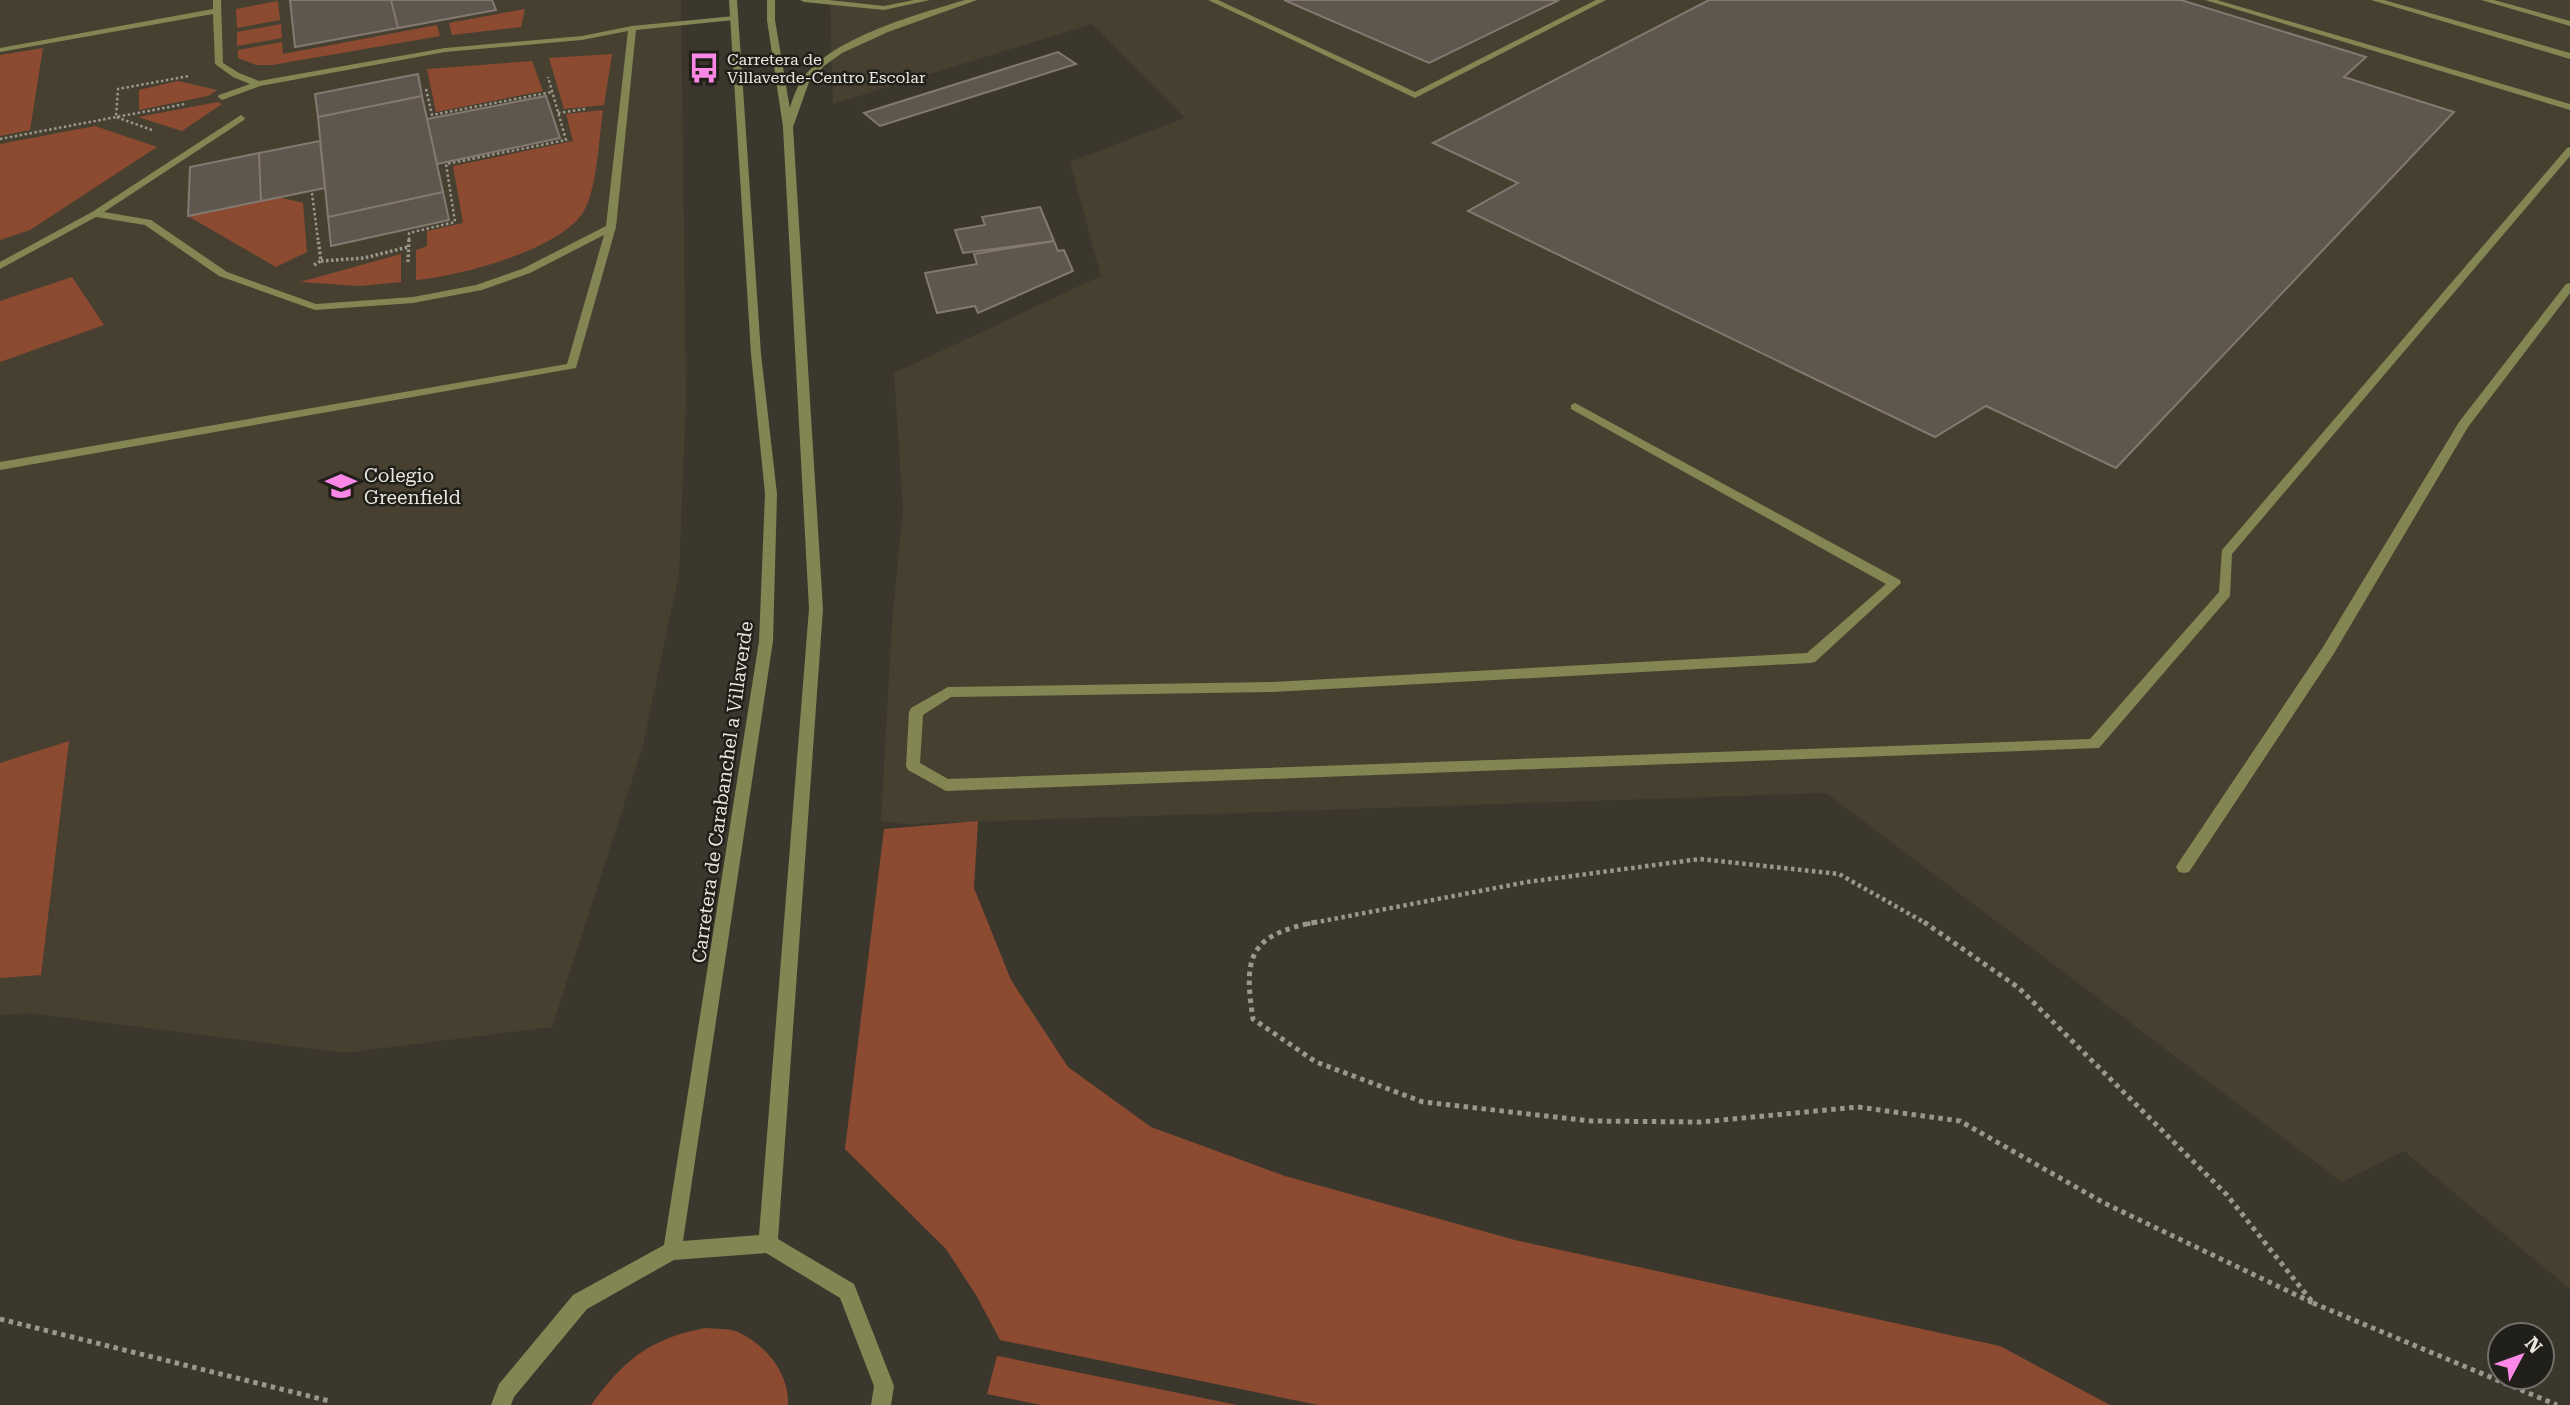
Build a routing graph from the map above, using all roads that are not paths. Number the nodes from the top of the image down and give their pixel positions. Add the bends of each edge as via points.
1 (217, 0) edge
2 (733, 0) edge
3 (771, 0) edge
4 (804, 0) edge
5 (926, 0) edge
6 (972, 0) edge
7 (1212, 0) edge
8 (1602, 0) edge
9 (2209, 0) edge
10 (2375, 0) edge
11 (2485, 0) edge
12 (217, 11) junction
13 (734, 18) junction
14 (2570, 24) edge
15 (632, 28) junction
16 (0, 50) edge
17 (2570, 55) edge
18 (258, 84) junction
19 (222, 97) road end
20 (2570, 107) edge
21 (241, 118) dead end
22 (788, 127) junction
23 (2570, 150) edge
24 (94, 214) junction
25 (611, 227) junction
26 (0, 266) edge
27 (2570, 286) edge
28 (1575, 407) dead end
29 (0, 466) edge
30 (2184, 867) dead end
31 (768, 1244) junction
32 (672, 1251) junction
33 (501, 1405) edge
34 (881, 1405) edge

1 - 12 street
2 - 13 street, Carretera de Carabanchel a Villaverde
3 - 22 street
4 - 5 street via 884,8
6 - 22 street via 844,49 808,77
7 - 8 street via 1415,95
9 - 20 street
10 - 17 street
11 - 14 street
12 - 16 street
12 - 18 street via 219,64
13 - 15 street
13 - 32 street, Carretera de Carabanchel a Villaverde via 756,354 771,494 766,641
15 - 18 street via 582,38 419,55
15 - 25 street
18 - 19 street
21 - 24 street
22 - 31 street via 816,609
23 - 28 street via 2226,553 2225,593 2094,744 946,785 913,766 916,712 948,692 1272,687 1810,658 1895,583
24 - 25 street via 148,222 223,274 315,307 407,301 478,288 526,271
24 - 26 street
25 - 29 street via 572,366
27 - 30 street via 2463,425 2328,651
31 - 32 street
31 - 34 street via 847,1291 884,1386
32 - 33 street via 580,1302 506,1391

